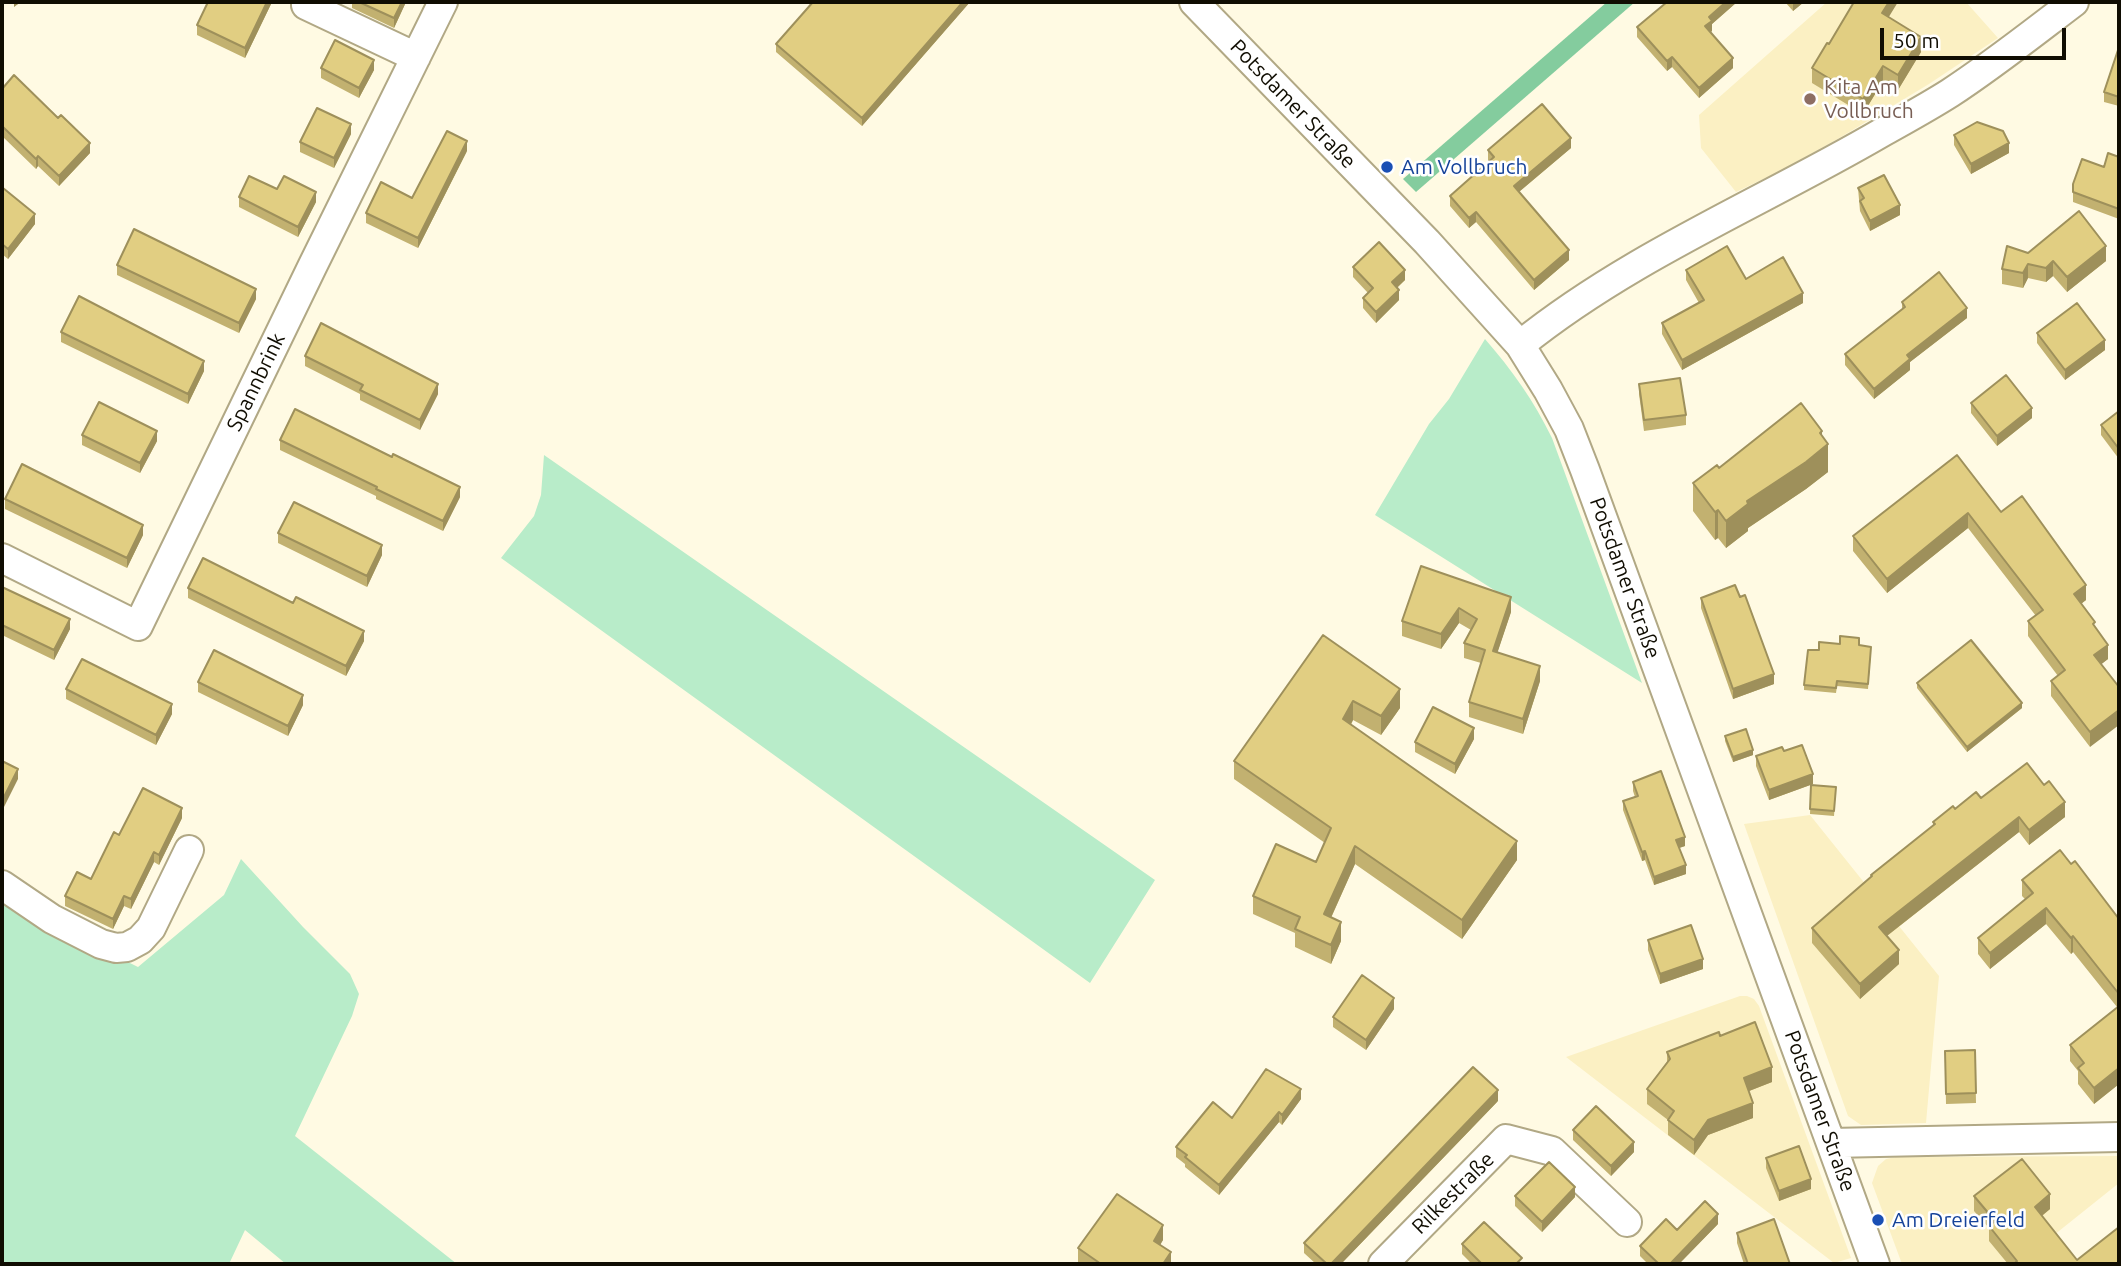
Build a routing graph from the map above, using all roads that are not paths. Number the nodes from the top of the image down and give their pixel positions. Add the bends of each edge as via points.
1 (443, 2) edge
2 (1194, 2) edge
3 (2074, 2) edge
4 (306, 5) dead end
5 (416, 57) junction
6 (1520, 345) junction
7 (2, 558) edge
8 (189, 850) dead end
9 (2, 885) edge
10 (2119, 1137) edge
11 (1831, 1143) junction
12 (1627, 1222) dead end
13 (1383, 1264) edge
14 (1875, 1264) edge

1 - 5 street, Spannbrink
2 - 6 street, Potsdamer Straße via 1427,242
3 - 6 street via 1949,93 1602,286
4 - 5 street
5 - 7 street, Spannbrink via 138,626
6 - 11 street, Potsdamer Straße via 1569,429 1586,470
8 - 9 street via 151,928 127,947 101,944 52,919
10 - 11 street
11 - 14 street, Potsdamer Straße
12 - 13 street, Rilkestraße via 1552,1151 1506,1139

